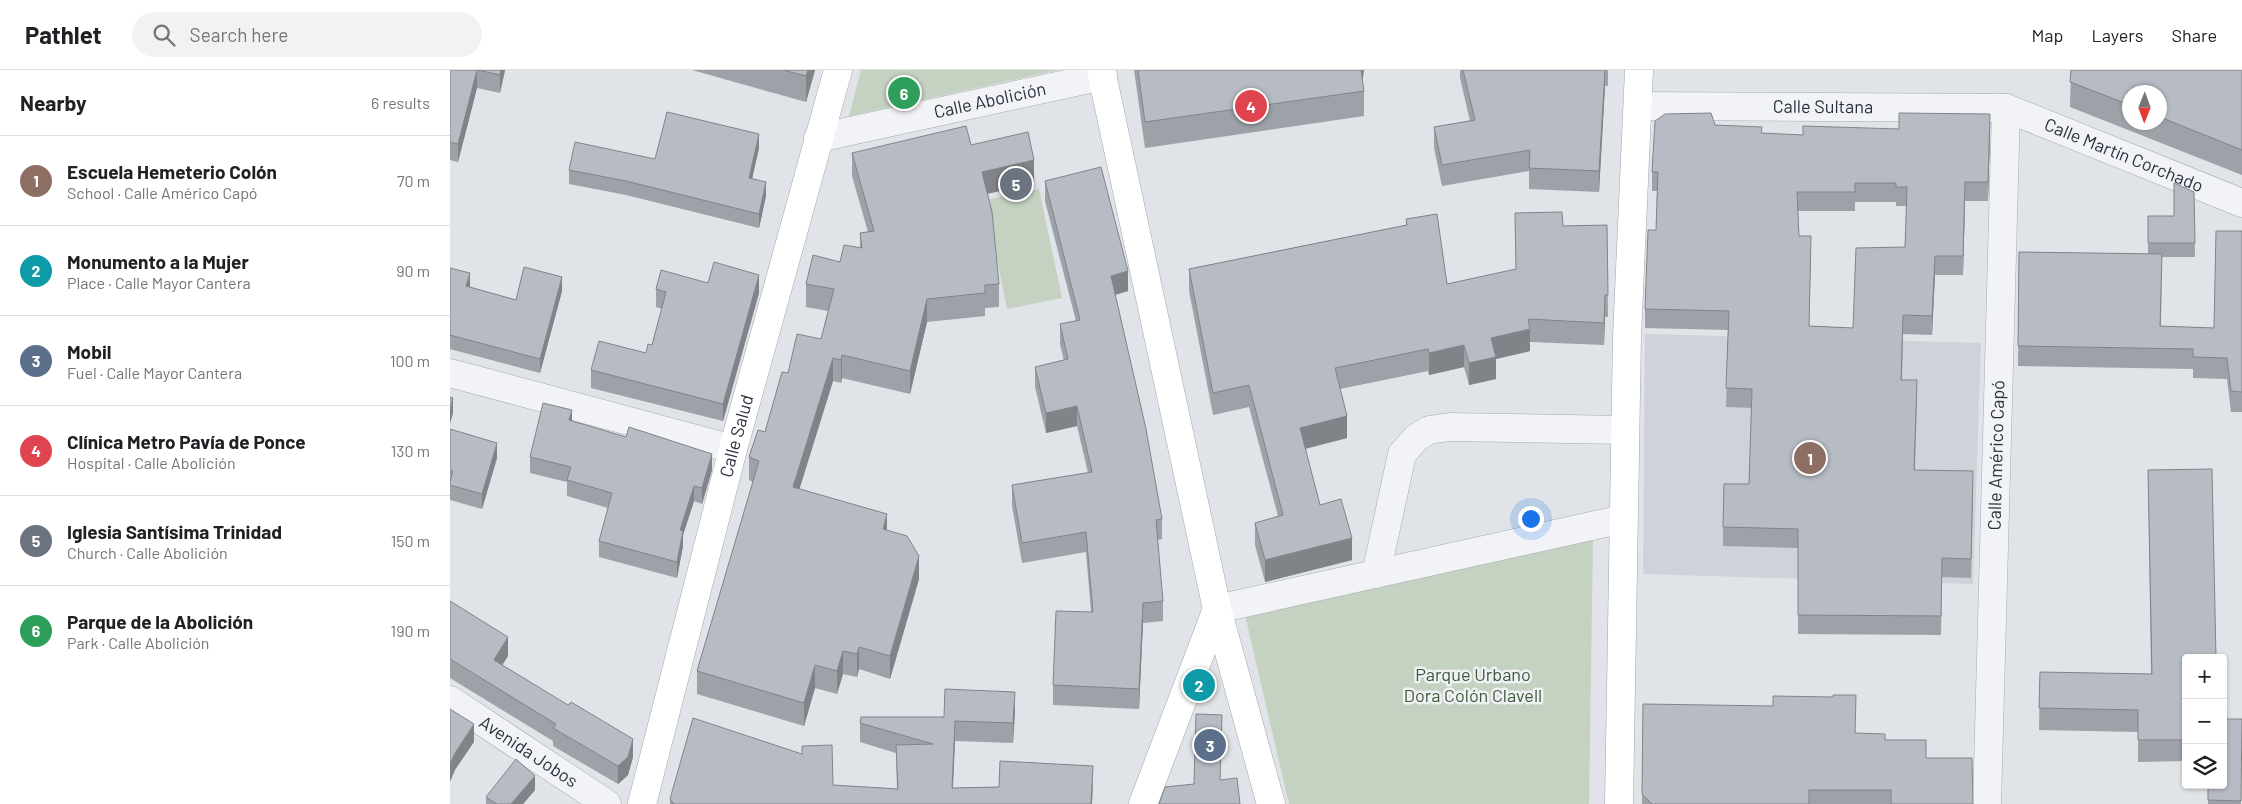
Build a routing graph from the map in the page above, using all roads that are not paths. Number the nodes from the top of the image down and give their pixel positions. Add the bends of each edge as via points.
1 (838, 70) edge
2 (1639, 70) edge
3 (1102, 73) edge
4 (1639, 106) junction
5 (2006, 108) junction
6 (818, 138) junction
7 (2242, 203) edge
8 (450, 373) edge
9 (1625, 430) junction
10 (732, 449) junction
11 (1623, 519) junction
12 (1376, 574) junction
13 (1217, 609) junction
14 (450, 700) edge
15 (607, 804) edge
16 (642, 804) edge
17 (1143, 804) edge
18 (1271, 804) edge
19 (1619, 804) edge
20 (1987, 804) edge

1 - 6 main road, Calle Salud
2 - 4 main road
3 - 6 street, Calle Abolición
3 - 13 main road
4 - 5 street, Calle Sultana
4 - 9 main road
5 - 7 street, Calle Martín Corchado
5 - 20 street, Calle Américo Capó
6 - 10 main road, Calle Salud
8 - 10 street
9 - 11 main road
9 - 12 street via 1450,427 1429,430 1416,438 1402,454
10 - 16 main road, Calle Salud
11 - 12 street
11 - 19 main road
12 - 13 street
13 - 17 main road
13 - 18 main road
14 - 15 street, Avenida Jobos

